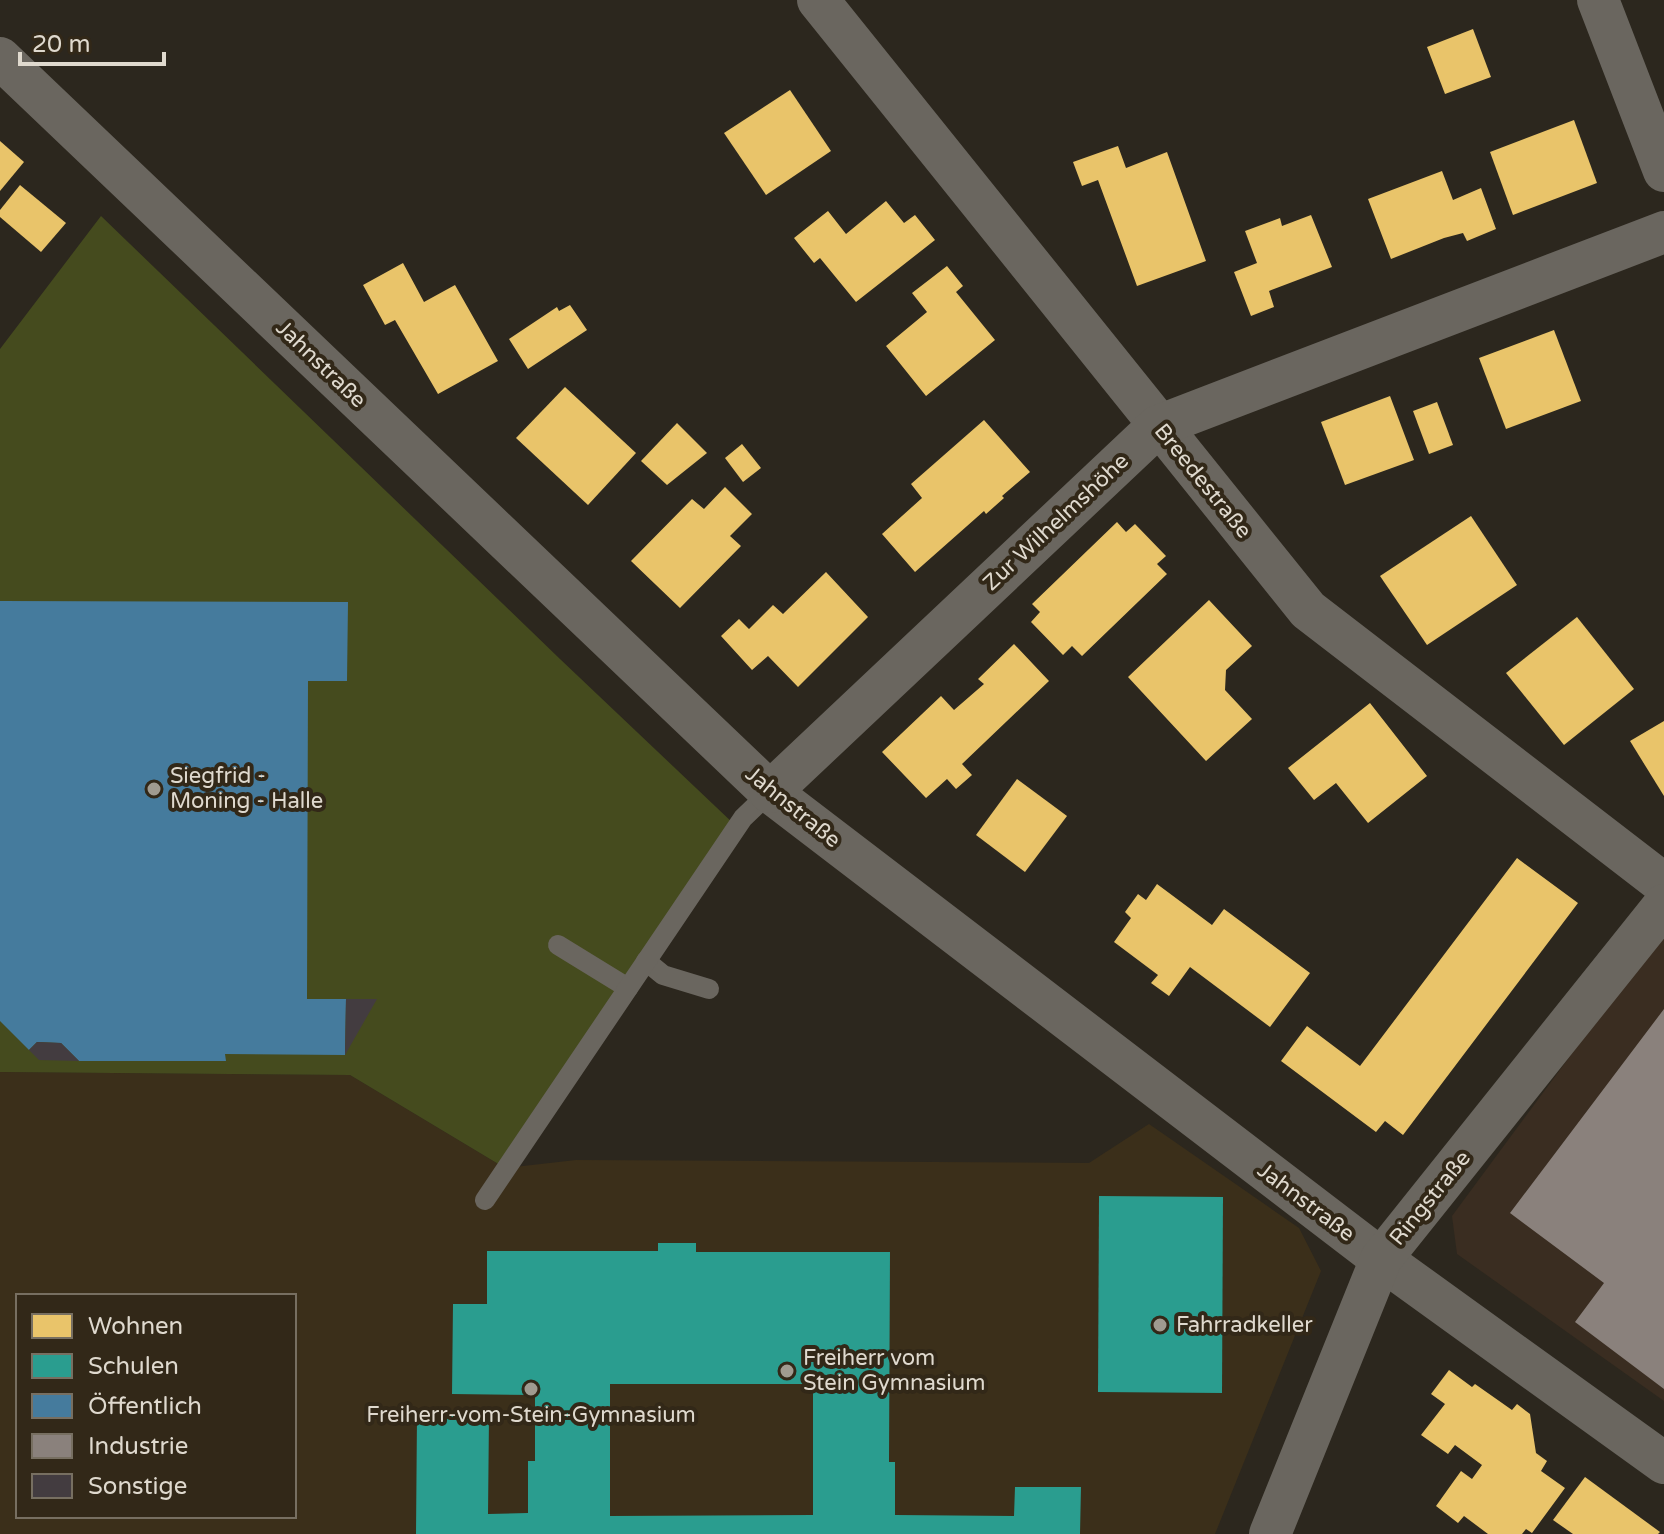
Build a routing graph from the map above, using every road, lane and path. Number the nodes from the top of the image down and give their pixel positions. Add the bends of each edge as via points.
1 (818, 0) edge
2 (1598, 0) edge
3 (0, 58) edge
4 (1664, 171) edge
5 (1664, 232) edge
6 (1158, 426) junction
7 (770, 792) junction
8 (1664, 884) edge
9 (1664, 905) edge
10 (558, 945) dead end
11 (646, 961) junction
12 (628, 988) junction
13 (709, 989) dead end
14 (485, 1200) dead end
15 (1381, 1259) junction
16 (1664, 1463) edge
17 (1270, 1534) edge

1 - 6 street, Breedestraße
2 - 4 street
3 - 7 street, Jahnstraße
5 - 6 street, Zur Wilhelmshöhe
6 - 7 street, Zur Wilhelmshöhe
6 - 8 street, Breedestraße via 1308,610
7 - 11 lane via 743,818
7 - 15 street, Jahnstraße
9 - 15 street, Ringstraße
10 - 12 lane
11 - 12 lane
11 - 13 lane via 663,975
12 - 14 lane
15 - 16 street, Jahnstraße
15 - 17 street, Ringstraße

